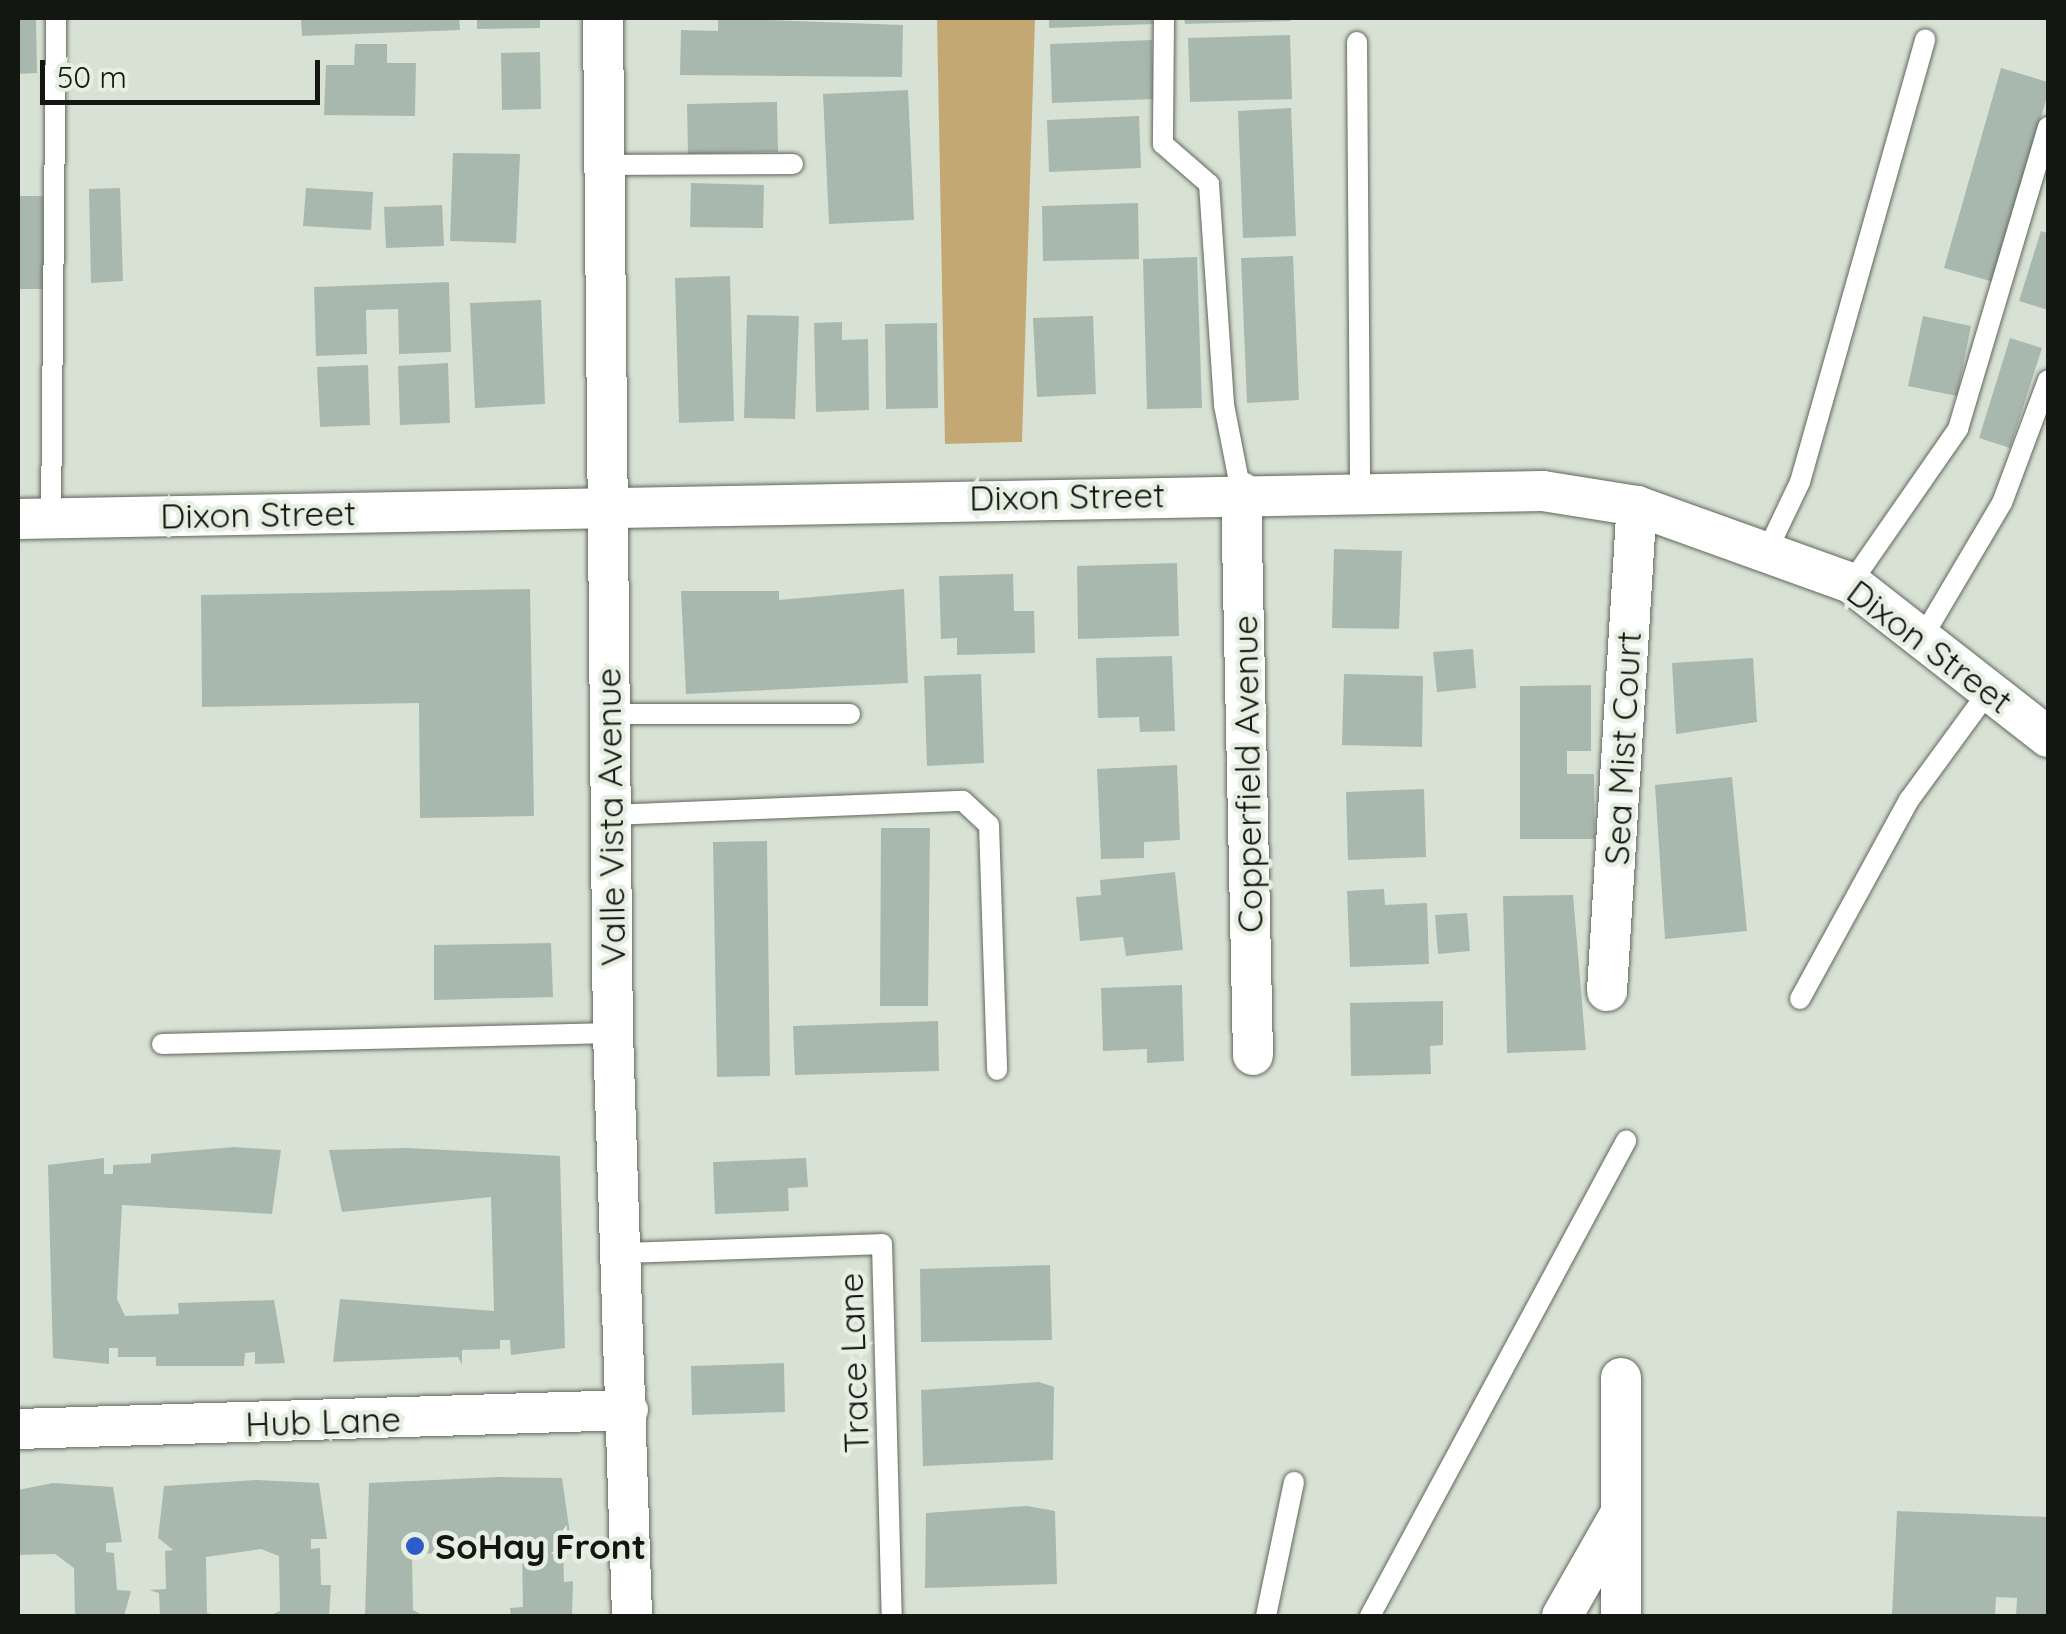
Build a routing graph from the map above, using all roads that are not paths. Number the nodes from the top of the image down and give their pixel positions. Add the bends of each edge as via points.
1 (56, 18) edge
2 (602, 18) edge
3 (1164, 18) edge
4 (1925, 39) dead end
5 (1357, 42) dead end
6 (2048, 127) edge
7 (606, 164) junction
8 (793, 164) dead end
9 (2048, 380) edge
10 (1360, 490) junction
11 (1241, 492) junction
12 (608, 506) junction
13 (1637, 506) junction
14 (34, 518) edge
15 (1768, 549) junction
16 (1851, 583) junction
17 (1925, 632) junction
18 (1992, 688) junction
19 (609, 714) junction
20 (850, 714) dead end
21 (2048, 738) edge
22 (610, 815) junction
23 (1607, 991) dead end
24 (1800, 998) dead end
25 (613, 1033) junction
26 (162, 1044) dead end
27 (1252, 1055) dead end
28 (997, 1070) dead end
29 (1626, 1141) dead end
30 (627, 1253) junction
31 (1621, 1378) dead end
32 (628, 1410) junction
33 (18, 1430) edge
34 (1294, 1482) dead end
35 (1620, 1513) junction
36 (632, 1616) edge
37 (892, 1616) edge
38 (1266, 1616) edge
39 (1370, 1616) edge
40 (1562, 1616) edge
41 (1620, 1616) edge

1 - 14 lane
2 - 7 street, Valle Vista Avenue
3 - 11 lane via 1164,144 1210,184 1224,405
4 - 15 lane via 1800,482
5 - 10 lane
6 - 16 lane via 1958,428
7 - 8 lane
7 - 12 street, Valle Vista Avenue
9 - 17 lane via 2002,503
10 - 11 street, Dixon Street
10 - 13 street, Dixon Street via 1503,488
11 - 12 street, Dixon Street
11 - 27 street, Copperfield Avenue
12 - 14 street, Dixon Street
12 - 19 street, Valle Vista Avenue
13 - 15 street, Dixon Street
13 - 23 street, Sea Mist Court
15 - 16 street, Dixon Street
16 - 17 street, Dixon Street
17 - 18 street, Dixon Street
18 - 21 street, Dixon Street
18 - 24 lane via 1909,800
19 - 20 lane
19 - 22 street, Valle Vista Avenue
22 - 25 street, Valle Vista Avenue
22 - 28 lane via 963,801 988,826
25 - 26 lane
25 - 30 street, Valle Vista Avenue
29 - 39 lane
30 - 32 street, Valle Vista Avenue
30 - 37 lane, Trace Lane via 882,1244
31 - 35 street
32 - 33 street, Hub Lane
32 - 36 street, Valle Vista Avenue
34 - 38 lane
35 - 40 street
35 - 41 street

